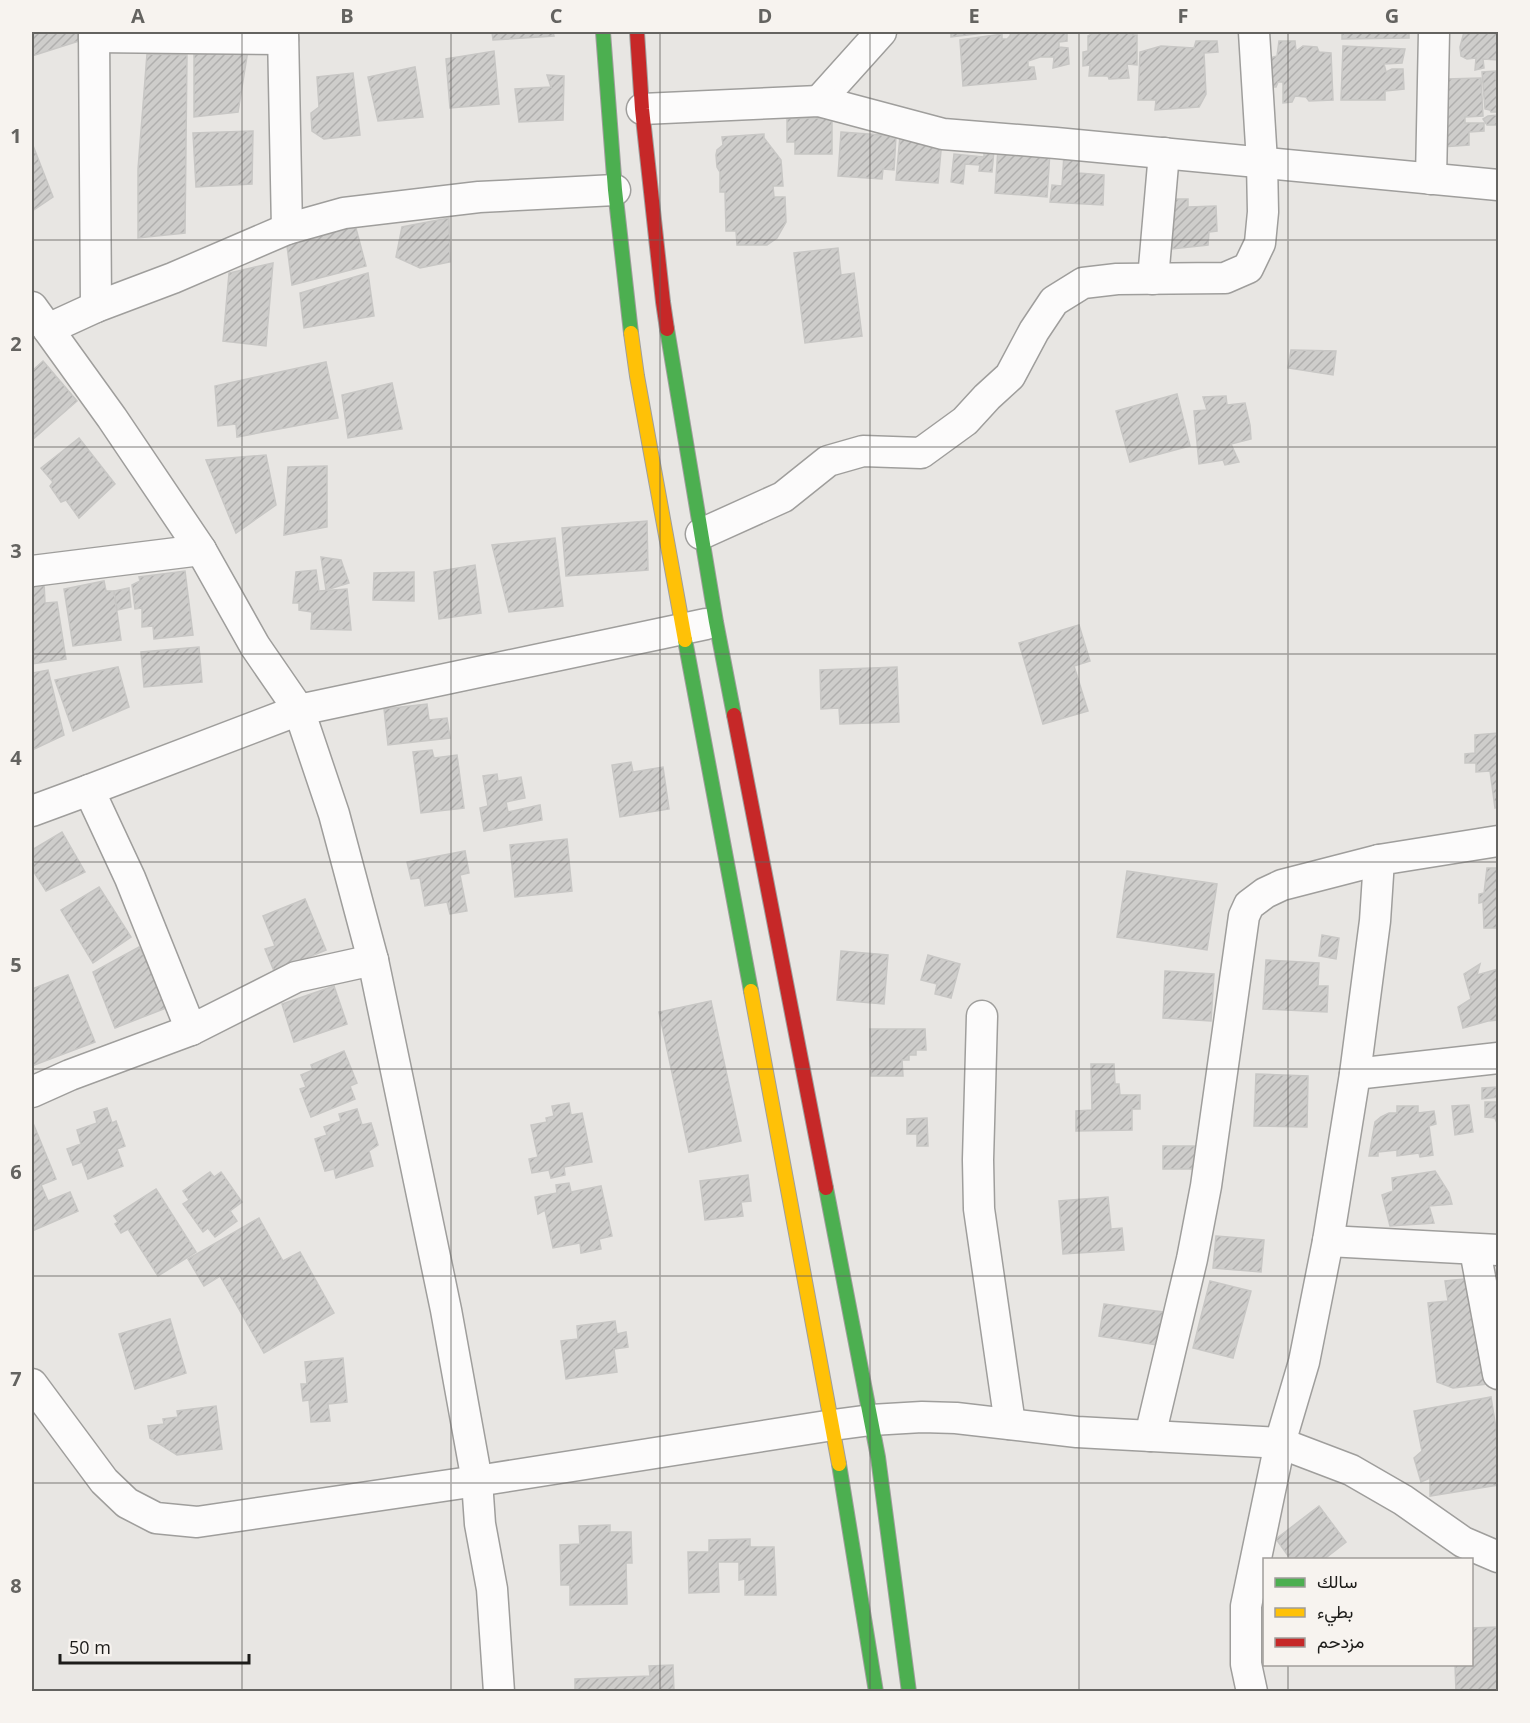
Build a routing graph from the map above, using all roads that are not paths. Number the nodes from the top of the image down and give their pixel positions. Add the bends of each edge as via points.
1 (603, 32) edge
2 (637, 32) edge
3 (881, 32) edge
4 (1254, 32) edge
5 (1434, 32) edge
6 (94, 34) edge
7 (283, 35) edge
8 (819, 101) junction
9 (642, 109) junction
10 (1164, 153) junction
11 (1262, 162) junction
12 (1431, 178) junction
13 (1498, 184) edge
14 (615, 190) junction
15 (287, 229) junction
16 (1153, 279) junction
17 (96, 307) junction
18 (40, 318) edge
19 (701, 534) junction
20 (201, 550) junction
21 (32, 571) edge
22 (716, 622) junction
23 (682, 629) junction
24 (299, 710) junction
25 (89, 790) junction
26 (32, 811) edge
27 (1498, 841) edge
28 (1379, 860) junction
29 (373, 960) junction
30 (982, 1016) dead end
31 (190, 1030) junction
32 (1498, 1058) edge
33 (1355, 1074) junction
34 (32, 1092) edge
35 (1328, 1242) junction
36 (1487, 1250) edge
37 (1498, 1374) edge
38 (32, 1384) edge
39 (871, 1420) junction
40 (1010, 1424) junction
41 (833, 1425) junction
42 (1150, 1436) junction
43 (1280, 1443) junction
44 (477, 1481) junction
45 (1492, 1550) edge
46 (499, 1692) edge
47 (876, 1692) edge
48 (909, 1692) edge
49 (1252, 1692) edge

1 - 14 street
2 - 9 street
3 - 8 street
4 - 11 street
5 - 12 street
6 - 7 street
6 - 17 street
7 - 15 street
8 - 9 street
8 - 10 street via 943,134
9 - 19 street via 663,302
10 - 11 street
10 - 16 street
11 - 12 street
11 - 16 street via 1260,243 1248,268 1225,278
12 - 13 street
14 - 15 street via 400,205 344,213
14 - 23 street via 637,376
15 - 17 street
16 - 19 street via 1083,283 1054,301 1010,376 965,421 921,453 863,451 828,461 783,498
17 - 18 street
18 - 20 street
19 - 22 street
20 - 21 street
20 - 24 street via 255,646
22 - 23 street
22 - 39 street
23 - 24 street
23 - 41 street
24 - 25 street
24 - 29 street via 334,814
25 - 26 street
25 - 31 street
27 - 28 street
28 - 33 street
28 - 42 street via 1282,885 1249,905 1244,916 1206,1186
29 - 31 street via 296,977
29 - 44 street via 446,1310
30 - 40 street via 979,1209
31 - 34 street
32 - 33 street
33 - 35 street
35 - 36 street
35 - 43 street via 1304,1362
36 - 37 street
38 - 44 street via 104,1481 127,1503 156,1518 197,1522
39 - 40 street via 922,1417
39 - 41 street
39 - 48 street
40 - 42 street
41 - 44 street
41 - 47 street
42 - 43 street
43 - 45 street via 1351,1470 1463,1542
43 - 49 street via 1246,1606 1246,1664
44 - 46 street via 492,1588

